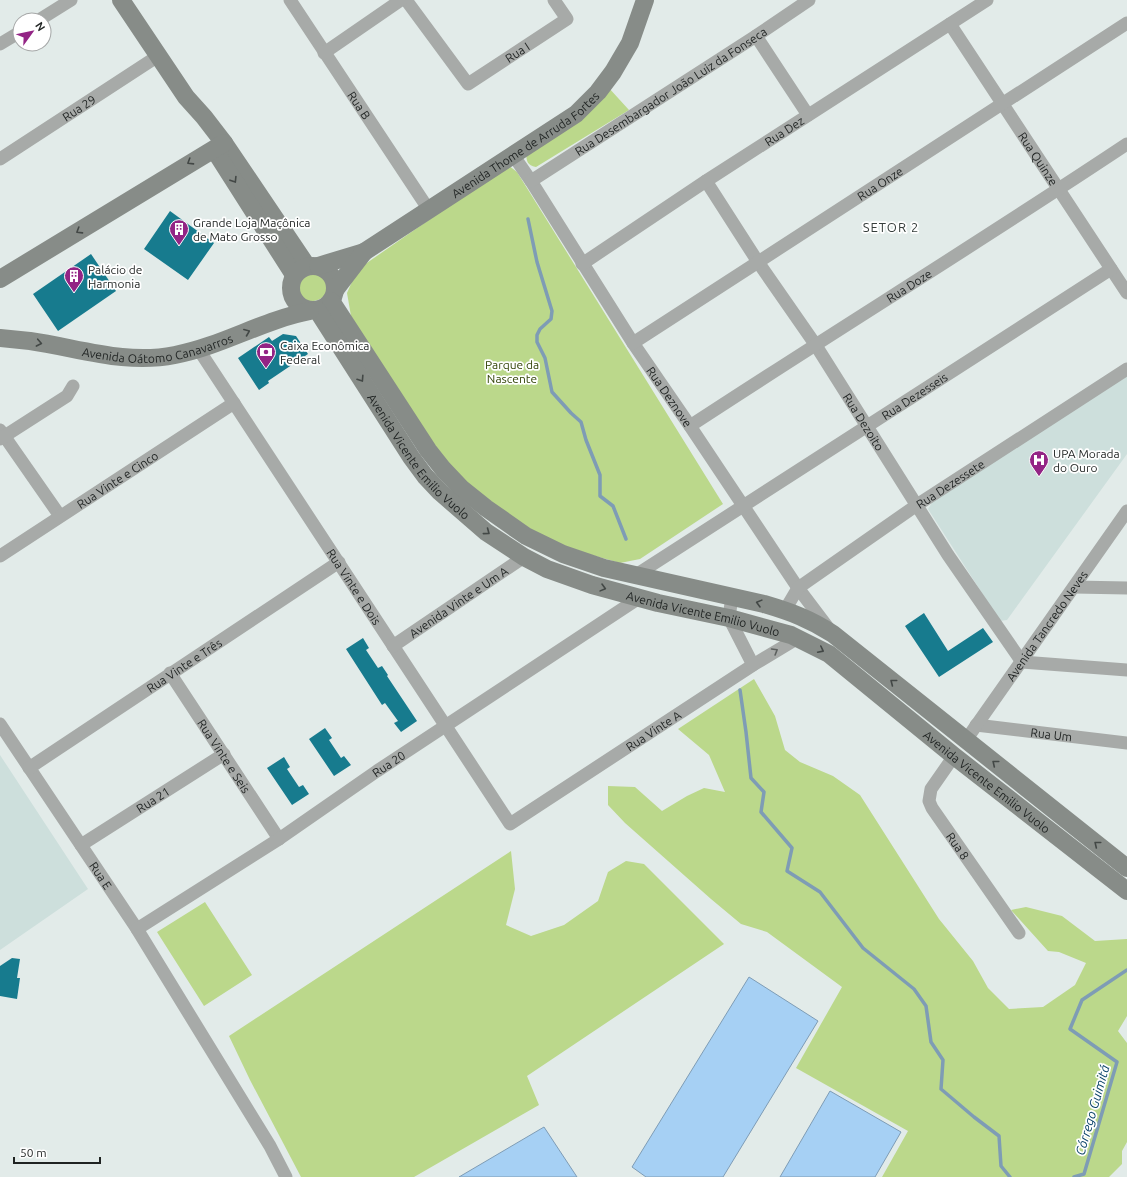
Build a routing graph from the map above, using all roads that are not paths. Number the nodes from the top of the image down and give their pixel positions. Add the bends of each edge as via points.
1 (71, 0) edge
2 (122, 0) edge
3 (290, 0) edge
4 (401, 0) edge
5 (406, 0) edge
6 (554, 0) edge
7 (645, 0) edge
8 (809, 0) edge
9 (986, 0) edge
10 (51, 12) edge
11 (1127, 23) edge
12 (950, 24) junction
13 (756, 36) junction
14 (12, 37) edge
15 (0, 44) edge
16 (324, 52) junction
17 (158, 56) junction
18 (1002, 103) junction
19 (808, 115) junction
20 (1127, 144) edge
21 (219, 145) junction
22 (513, 154) junction
23 (0, 159) edge
24 (531, 181) junction
25 (706, 181) junction
26 (1059, 190) junction
27 (429, 210) junction
28 (364, 252) junction
29 (758, 262) junction
30 (582, 264) junction
31 (306, 269) junction
32 (1111, 269) junction
33 (1, 276) edge
34 (1127, 293) edge
35 (323, 303) junction
36 (0, 338) edge
37 (633, 343) junction
38 (815, 344) junction
39 (199, 350) junction
40 (1127, 369) edge
41 (73, 386) dead end
42 (234, 403) junction
43 (690, 426) junction
44 (866, 427) junction
45 (1, 435) edge
46 (916, 505) junction
47 (743, 506) junction
48 (1127, 511) edge
49 (60, 516) junction
50 (0, 556) edge
51 (524, 557) junction
52 (339, 562) junction
53 (636, 575) junction
54 (1074, 587) junction
55 (798, 588) junction
56 (1127, 588) edge
57 (732, 596) junction
58 (639, 598) junction
59 (784, 610) junction
60 (729, 618) junction
61 (834, 634) junction
62 (798, 638) junction
63 (393, 646) junction
64 (1022, 662) junction
65 (753, 665) junction
66 (1127, 670) edge
67 (170, 673) junction
68 (0, 724) edge
69 (446, 725) junction
70 (976, 726) junction
71 (966, 740) junction
72 (1127, 743) edge
73 (224, 754) junction
74 (954, 756) junction
75 (29, 768) junction
76 (510, 824) joint
77 (279, 839) junction
78 (81, 845) junction
79 (1127, 868) edge
80 (1127, 891) edge
81 (137, 929) junction
82 (1019, 933) dead end
83 (286, 1177) edge

1 - 10 street
2 - 17 main road
3 - 16 street, Rua B
4 - 16 street
5 - 6 street, Rua I via 468,84 567,19
7 - 22 main road, Avenida Thome de Arruda Fortes via 630,43 598,92 576,114
8 - 13 street, Rua Desembargador João Luiz da Fonseca
9 - 12 street, Rua Dez
11 - 18 street, Rua Onze
12 - 18 street, Rua Quinze
12 - 19 street, Rua Dez
13 - 19 street
13 - 24 street, Rua Desembargador João Luiz da Fonseca
14 - 15 street
16 - 27 street, Rua B
17 - 21 main road via 186,98 204,117
17 - 23 street, Rua 29
18 - 26 street, Rua Quinze
18 - 29 street, Rua Onze
19 - 25 street, Rua Dez
20 - 26 street, Rua Doze
21 - 31 main road
21 -> 33 main road
22 - 24 street, Rua Deznove
22 - 27 main road, Avenida Thome de Arruda Fortes
24 - 30 street, Rua Deznove
25 - 29 street, Rua Dezoito
25 - 30 street, Rua Dez
26 - 32 street, Rua Quinze
26 - 38 street, Rua Doze
27 - 28 main road, Avenida Thome de Arruda Fortes
28 - 31 main road, Avenida Thome de Arruda Fortes
28 - 35 main road, Avenida Thome de Arruda Fortes
29 - 37 street, Rua Onze
29 - 38 street, Rua Dezoito
30 - 37 street, Rua Deznove
31 - 35 main road via 325,270 331,275 334,282
31 - 35 main road via 290,288 291,294 298,305
32 - 34 street, Rua Quinze
32 - 44 street, Rua Dezesseis
39 -> 35 main road, Avenida Oátomo Canavarros
35 -> 51 main road, Avenida Vicente Emilio Vuolo via 407,451 425,476 486,532
35 - 53 main road, Avenida Vicente Emilio Vuolo via 428,450 461,488 526,536 563,554
36 -> 39 main road, Avenida Oátomo Canavarros via 31,341 104,356 149,359
37 - 43 street, Rua Deznove
38 - 43 street, Rua Doze
38 - 44 street, Rua Dezoito
39 - 42 street, Rua Vinte e Dois
40 - 46 street, Rua Dezessete
41 - 45 street via 67,396
42 - 49 street, Rua Vinte e Cinco
42 - 52 street, Rua Vinte e Dois
43 - 47 street, Rua Deznove
44 - 46 street, Rua Dezoito
44 - 47 street, Rua Dezesseis
45 - 49 street
46 - 55 street, Rua Dezessete
46 - 64 street, Rua Dezoito
47 - 53 street, Rua Dezesseis
47 - 55 street, Rua Deznove
48 - 54 street, Avenida Tancredo Neves
49 - 50 street, Rua Vinte e Cinco
51 -> 58 main road, Avenida Vicente Emilio Vuolo via 592,585
51 - 63 street, Avenida Vinte e Um A
52 - 63 street, Rua Vinte e Dois
52 - 67 street, Rua Vinte e Três
53 - 57 main road, Avenida Vicente Emilio Vuolo
54 - 56 street
54 - 64 street, Avenida Tancredo Neves
55 - 59 street, Rua Dezessete
55 - 61 street, Rua Deznove
59 -> 57 main road, Avenida Vicente Emilio Vuolo
57 - 60 street
58 - 60 main road, Avenida Vicente Emilio Vuolo
58 - 69 street, Rua 20
59 - 61 main road, Avenida Vicente Emilio Vuolo via 814,622
60 - 62 main road, Avenida Vicente Emilio Vuolo
60 - 65 street
71 -> 61 main road, Avenida Vicente Emilio Vuolo
65 -> 62 street, Rua Vinte A
62 -> 74 main road, Avenida Vicente Emilio Vuolo via 829,654
63 - 69 street, Rua Vinte e Dois
64 - 66 street
64 - 70 street, Avenida Tancredo Neves
65 - 76 street, Rua Vinte A
67 - 73 street, Rua Vinte e Seis
67 - 75 street, Rua Vinte e Três
68 - 75 street, Rua E
69 - 76 street, Rua Vinte e Dois
69 - 77 street, Rua 20
70 - 71 street, Avenida Tancredo Neves
70 - 72 street, Rua Um
79 -> 71 main road, Avenida Vicente Emilio Vuolo
73 - 77 street, Rua Vinte e Seis
73 - 78 street, Rua 21
74 - 80 main road, Avenida Vicente Emilio Vuolo
74 - 82 street, Rua 8 via 930,789 929,801
75 - 78 street, Rua E
77 - 81 street, Rua 20
78 - 81 street, Rua E
81 - 83 street, Rua E via 270,1146

